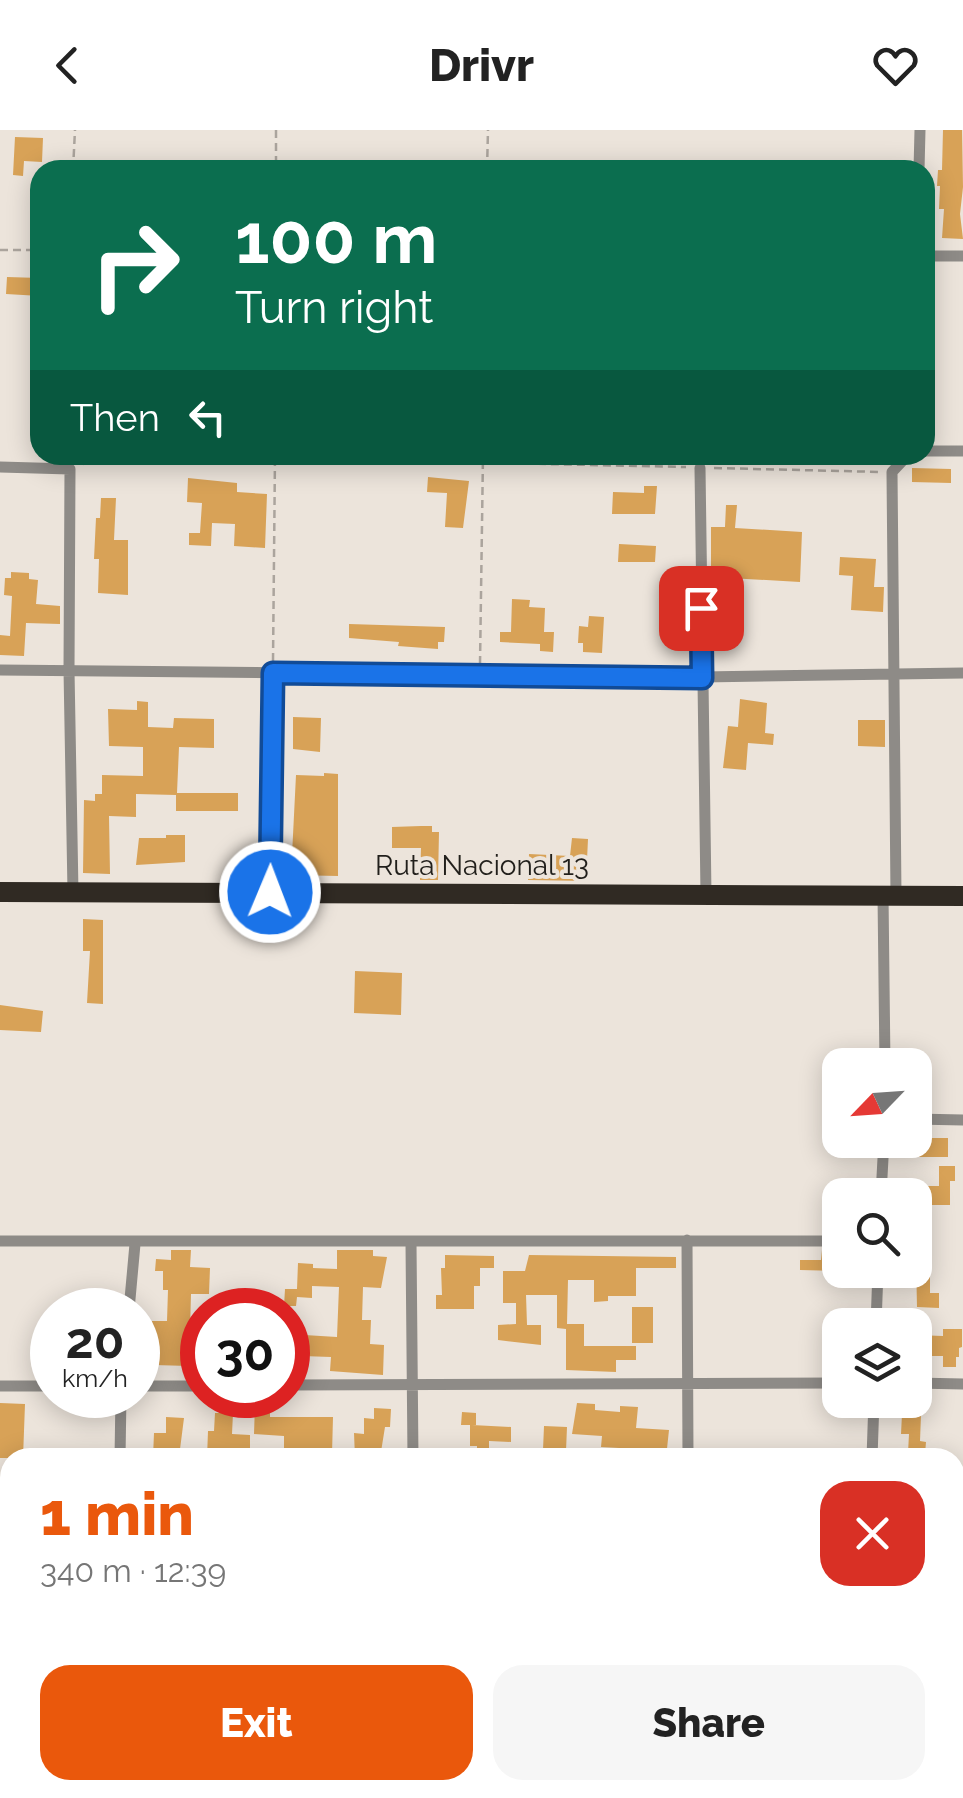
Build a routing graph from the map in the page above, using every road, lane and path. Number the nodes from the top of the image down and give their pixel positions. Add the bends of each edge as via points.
1 (75, 130) edge
2 (276, 130) edge
3 (488, 130) edge
4 (920, 130) edge
5 (74, 160) edge
6 (276, 160) edge
7 (487, 160) edge
8 (919, 160) edge
9 (0, 250) edge
10 (30, 250) edge
11 (935, 256) edge
12 (963, 256) edge
13 (935, 451) edge
14 (963, 452) edge
15 (80, 465) edge
16 (275, 465) edge
17 (483, 465) edge
18 (570, 465) edge
19 (899, 465) edge
20 (0, 467) edge
21 (700, 468) junction
22 (70, 469) junction
23 (892, 472) junction
24 (0, 670) edge
25 (69, 670) junction
26 (963, 672) edge
27 (273, 673) junction
28 (896, 674) junction
29 (480, 675) junction
30 (702, 678) junction
31 (0, 892) edge
32 (73, 892) junction
33 (270, 892) junction
34 (706, 894) junction
35 (890, 895) junction
36 (963, 896) edge
37 (886, 1048) edge
38 (932, 1119) edge
39 (963, 1120) edge
40 (686, 1240) junction
41 (0, 1241) edge
42 (822, 1241) edge
43 (411, 1242) junction
44 (135, 1244) junction
45 (131, 1288) edge
46 (822, 1383) edge
47 (412, 1384) junction
48 (688, 1384) junction
49 (932, 1384) edge
50 (963, 1384) edge
51 (310, 1385) edge
52 (0, 1386) edge
53 (30, 1386) edge
54 (121, 1418) edge
55 (873, 1418) edge
56 (120, 1448) edge
57 (413, 1448) edge
58 (688, 1448) edge
59 (872, 1448) edge

1 - 5 path
2 - 6 path
3 - 7 path
4 - 8 street
9 - 10 path
11 - 12 street
13 - 14 street
15 - 22 path
16 - 27 path
17 - 29 path
18 - 21 path
19 - 23 street
20 - 22 street
21 - 23 path
21 - 30 street
22 - 25 street
23 - 28 street
24 - 25 street
25 - 27 street
25 - 32 street
26 - 28 street
27 - 29 street
27 - 33 street
28 - 30 street
28 - 35 street
29 - 30 street
30 - 34 street
31 - 32 highway, Ruta Nacional 13
32 - 33 highway, Ruta Nacional 13
33 - 34 highway, Ruta Nacional 13
34 - 35 highway, Ruta Nacional 13
35 - 36 highway, Ruta Nacional 13
35 - 37 street
38 - 39 street
40 - 42 street
40 - 43 street
40 - 48 street
41 - 44 street
43 - 44 street
43 - 47 street
44 - 45 street
46 - 48 street
47 - 48 street
47 - 51 street
47 - 57 street
48 - 58 street
49 - 50 street
52 - 53 street
54 - 56 street
55 - 59 street

